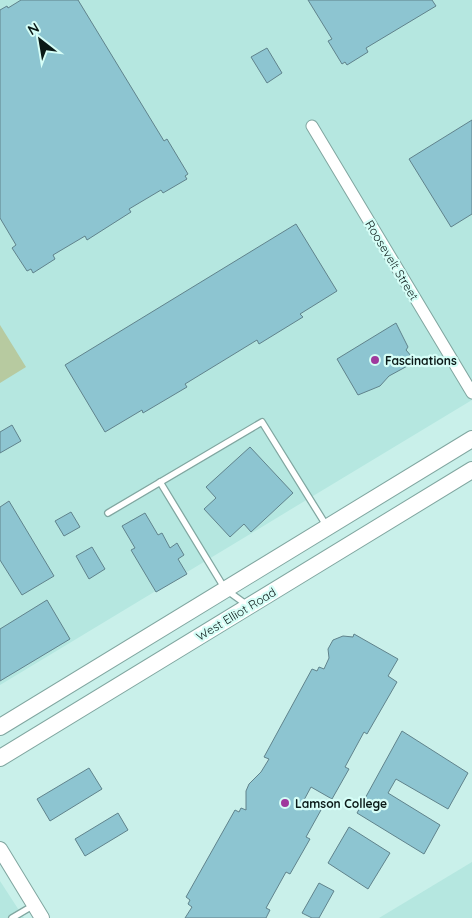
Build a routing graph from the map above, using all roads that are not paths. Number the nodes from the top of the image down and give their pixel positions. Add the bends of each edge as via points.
1 (312, 126) dead end
2 (472, 393) edge
3 (472, 439) edge
4 (472, 470) edge
5 (160, 482) junction
6 (108, 513) dead end
7 (327, 527) junction
8 (225, 589) junction
9 (248, 606) junction
10 (0, 727) edge
11 (0, 758) edge
12 (0, 849) edge
13 (34, 904) junction
14 (12, 918) edge
15 (42, 918) edge

1 - 2 street, Roosevelt Street
3 - 7 main road
4 - 9 main road, West Elliot Road
5 - 6 lane
5 - 7 lane via 262,422
5 - 8 lane
7 - 8 main road
8 - 9 lane
8 - 10 main road
9 - 11 main road, West Elliot Road
12 - 13 street
13 - 14 lane
13 - 15 street

